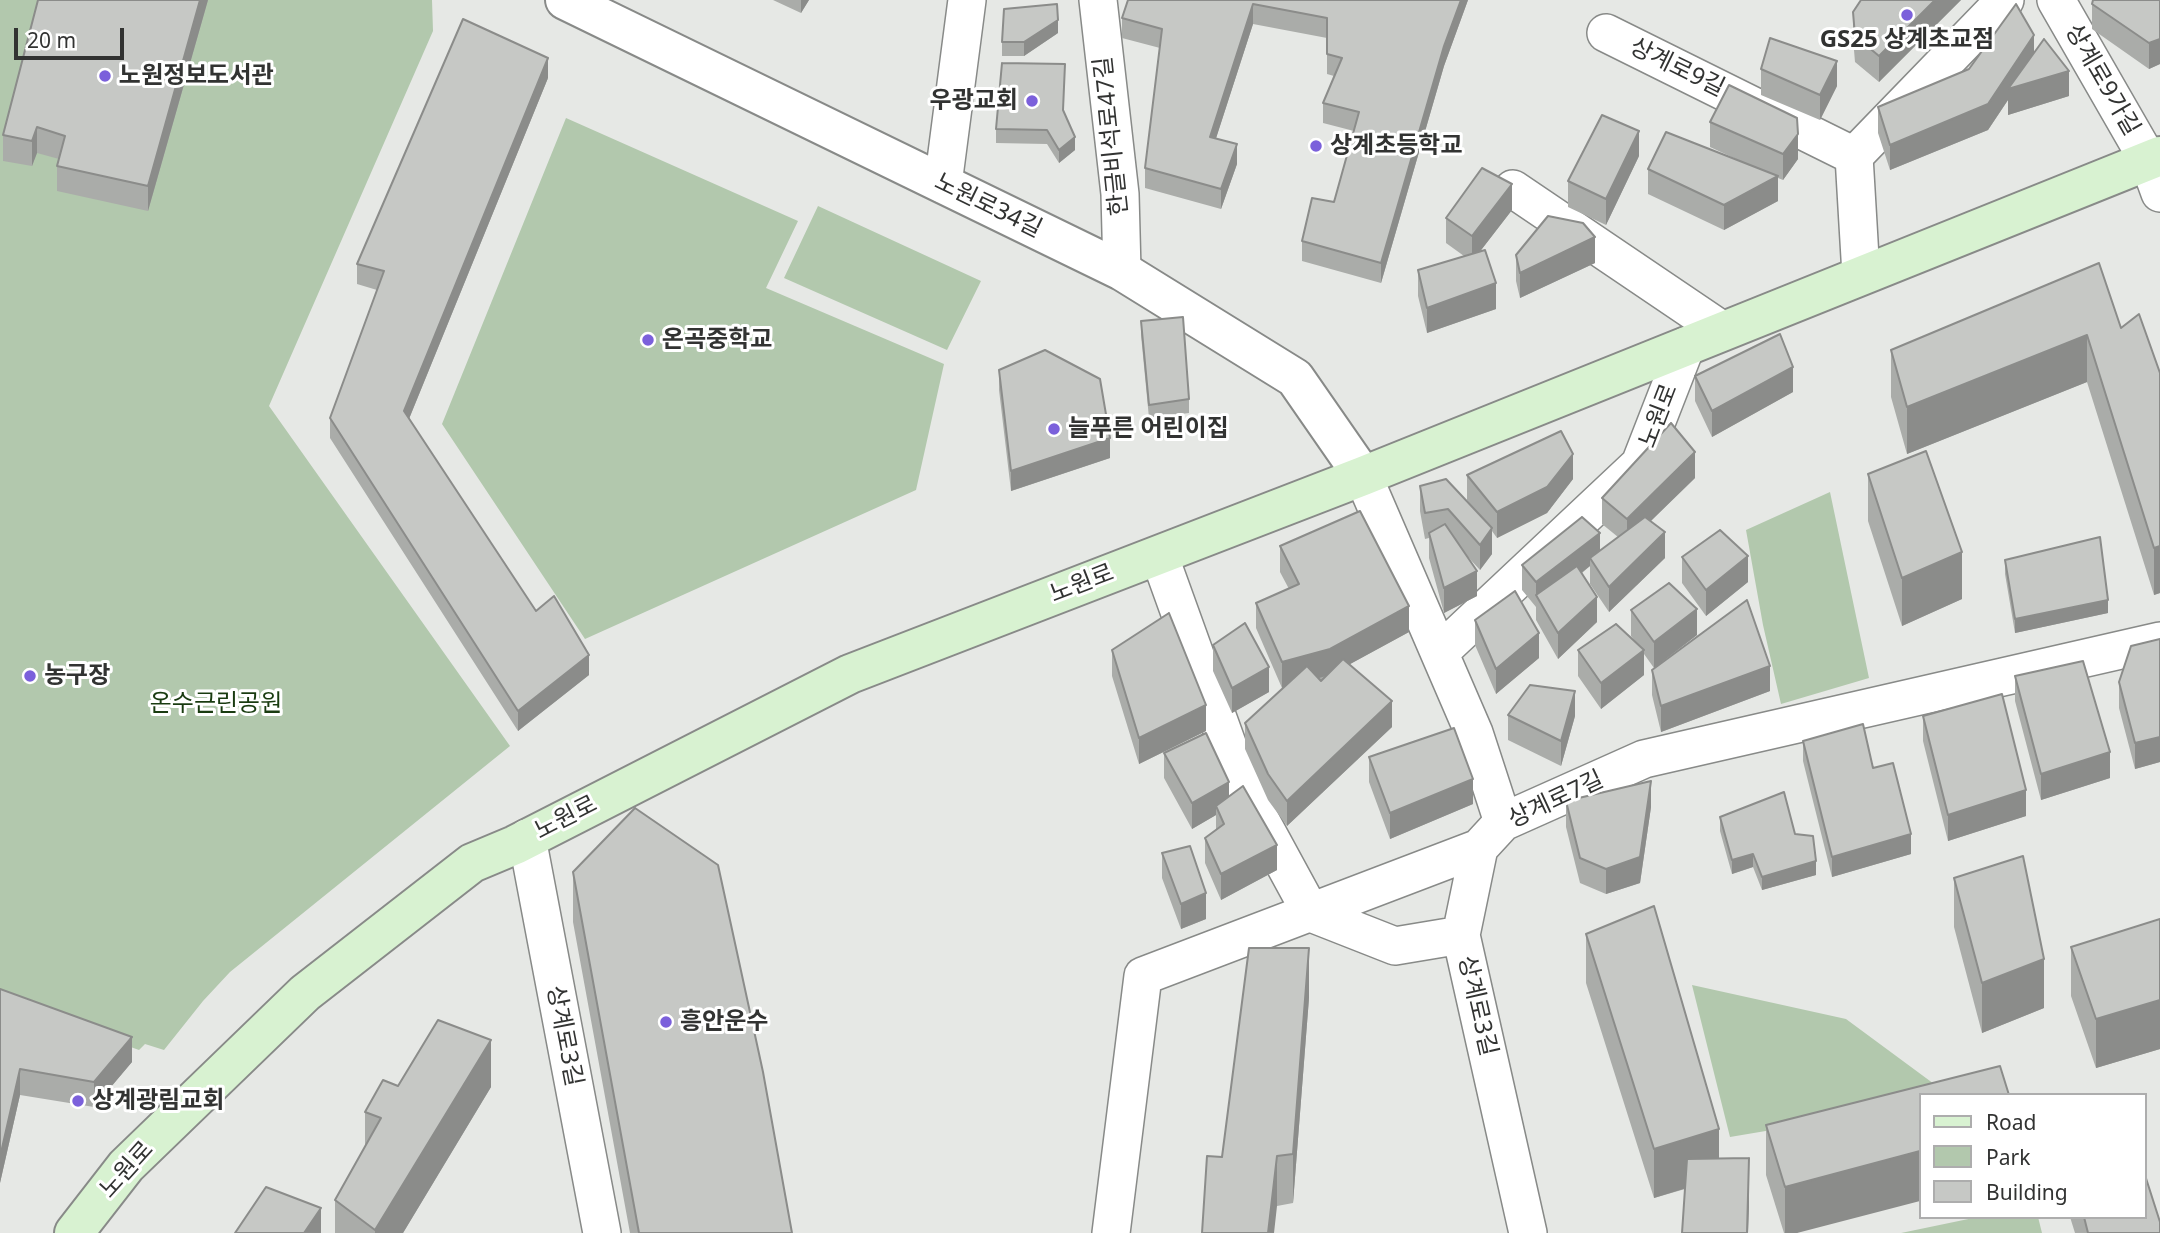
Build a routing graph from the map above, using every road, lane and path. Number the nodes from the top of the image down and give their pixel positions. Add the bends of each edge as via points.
1 (565, 0) edge
2 (941, 0) edge
3 (1098, 0) edge
4 (2005, 0) edge
5 (2056, 0) edge
6 (964, 18) edge
7 (1606, 33) dead end
8 (1854, 156) junction
9 (2156, 170) edge
10 (943, 184) junction
11 (1513, 189) dead end
12 (1122, 271) junction
13 (1861, 275) junction
14 (1723, 331) junction
15 (1686, 346) junction
16 (1363, 476) junction
17 (1159, 555) junction
18 (2160, 642) edge
19 (1440, 652) junction
20 (1491, 835) junction
21 (527, 838) junction
22 (1311, 913) junction
23 (1461, 934) junction
24 (75, 1233) edge
25 (602, 1233) edge
26 (1111, 1233) edge
27 (1528, 1233) edge

1 - 10 street, 노원로34길
2 - 6 street
3 - 12 street, 한글비석로47길 via 1120,194
4 - 8 street
5 - 9 street, 상계로9가길
6 - 10 street
7 - 8 street, 상계로9길
8 - 13 street
9 - 13 main road, 노원로
10 - 12 street, 노원로34길
11 - 14 street
12 - 16 street, 노원로34길 via 1295,378
13 - 14 main road, 노원로
14 - 15 main road, 노원로
15 - 16 main road, 노원로
15 - 19 street, 노원로 via 1640,464
16 - 17 main road, 노원로
16 - 19 street
17 - 21 main road, 노원로 via 850,674
17 - 22 street via 1242,788
18 - 20 street, 상계로7길 via 1644,759
19 - 20 street via 1474,733
20 - 22 street, 상계로7길
20 - 23 street
21 - 24 main road, 노원로 via 472,863 305,993 126,1166
21 - 25 street, 상계로3길
22 - 23 street, 상계로3길 via 1395,946
22 - 26 street, 상계로7길 via 1143,976
23 - 27 street, 상계로3길

